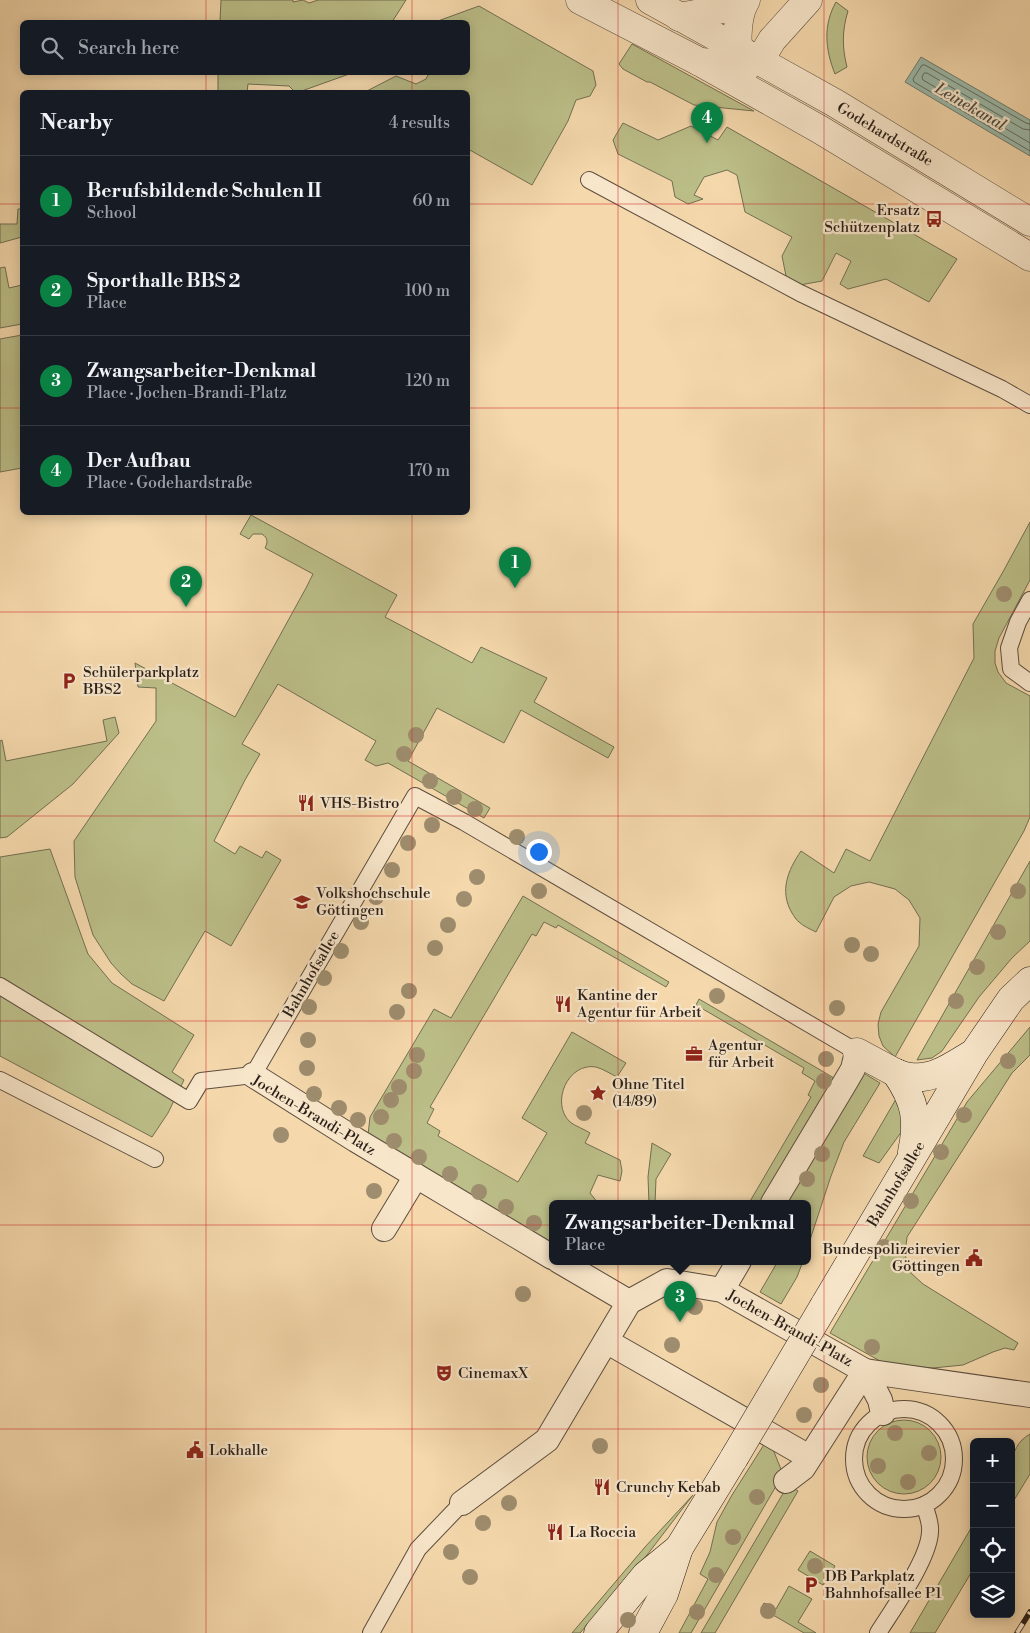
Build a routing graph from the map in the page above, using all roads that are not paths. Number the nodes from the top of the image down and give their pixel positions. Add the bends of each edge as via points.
1 (580, 0) edge
2 (650, 0) edge
3 (737, 0) edge
4 (746, 0) edge
5 (808, 0) edge
6 (679, 18) junction
7 (747, 58) junction
8 (700, 62) junction
9 (769, 100) junction
10 (590, 180) dead end
11 (1030, 222) edge
12 (1030, 257) edge
13 (1030, 405) edge
14 (1030, 600) edge
15 (1030, 683) edge
16 (1030, 981) edge
17 (0, 986) edge
18 (857, 1052) junction
19 (974, 1053) junction
20 (896, 1073) junction
21 (253, 1075) junction
22 (0, 1080) edge
23 (911, 1158) junction
24 (155, 1159) dead end
25 (416, 1176) junction
26 (775, 1200) edge
27 (384, 1229) dead end
28 (549, 1255) edge
29 (566, 1265) edge
30 (737, 1265) edge
31 (722, 1290) junction
32 (629, 1302) junction
33 (606, 1341) junction
34 (865, 1371) junction
35 (1030, 1395) edge
36 (883, 1413) junction
37 (809, 1457) junction
38 (786, 1481) dead end
39 (462, 1503) joint
40 (924, 1505) junction
41 (680, 1548) junction
42 (371, 1633) edge
43 (598, 1633) edge
44 (642, 1633) edge
45 (878, 1633) edge

1 - 8 street, Godehardstraße
2 - 6 street, Godehardstraße
3 - 6 street via 723,9
4 - 7 street via 739,19
5 - 7 street via 772,40
6 - 7 street, Godehardstraße
7 - 8 street
7 - 9 street, Godehardstraße
7 - 11 street, Godehardstraße via 835,103
8 - 9 street, Godehardstraße
9 - 12 street, Godehardstraße
10 - 13 lane via 800,293
14 - 15 lane via 1009,648 1011,669
16 - 19 street, Bahnhofsallee via 1011,999
17 - 21 lane, Jochen-Brandi-Platz via 189,1101 201,1081
18 - 20 street
18 - 21 lane, Bahnhofsallee via 415,796
18 - 26 street via 849,1075
19 - 20 street via 929,1076 912,1078
19 - 23 street, Bahnhofsallee
20 - 23 street via 915,1110
21 - 25 street, Jochen-Brandi-Platz
22 - 24 lane
23 - 41 street, Bahnhofsallee, bridge
25 - 27 street
25 - 28 street, Jochen-Brandi-Platz
29 - 32 street
30 - 31 street
31 - 32 street, Jochen-Brandi-Platz via 667,1281
31 - 34 street, Jochen-Brandi-Platz
32 - 33 street
33 - 37 street
33 - 39 street via 547,1440
34 - 35 street, Jochen-Brandi-Platz
34 - 36 street, Jochen-Brandi-Platz
34 - 37 street, Jochen-Brandi-Platz
36 - 40 lane via 867,1425 857,1441 853,1460 858,1479 869,1496 886,1506 905,1509
36 - 40 lane via 902,1409 921,1412 938,1422 950,1438 954,1458 951,1477 940,1493
37 - 38 street, Jochen-Brandi-Platz via 803,1468
39 - 42 lane via 418,1549
40 - 45 lane via 931,1531 928,1543 920,1563
41 - 43 street, Bahnhofsallee via 646,1575
41 - 44 street, Bahnhofsallee via 664,1594

